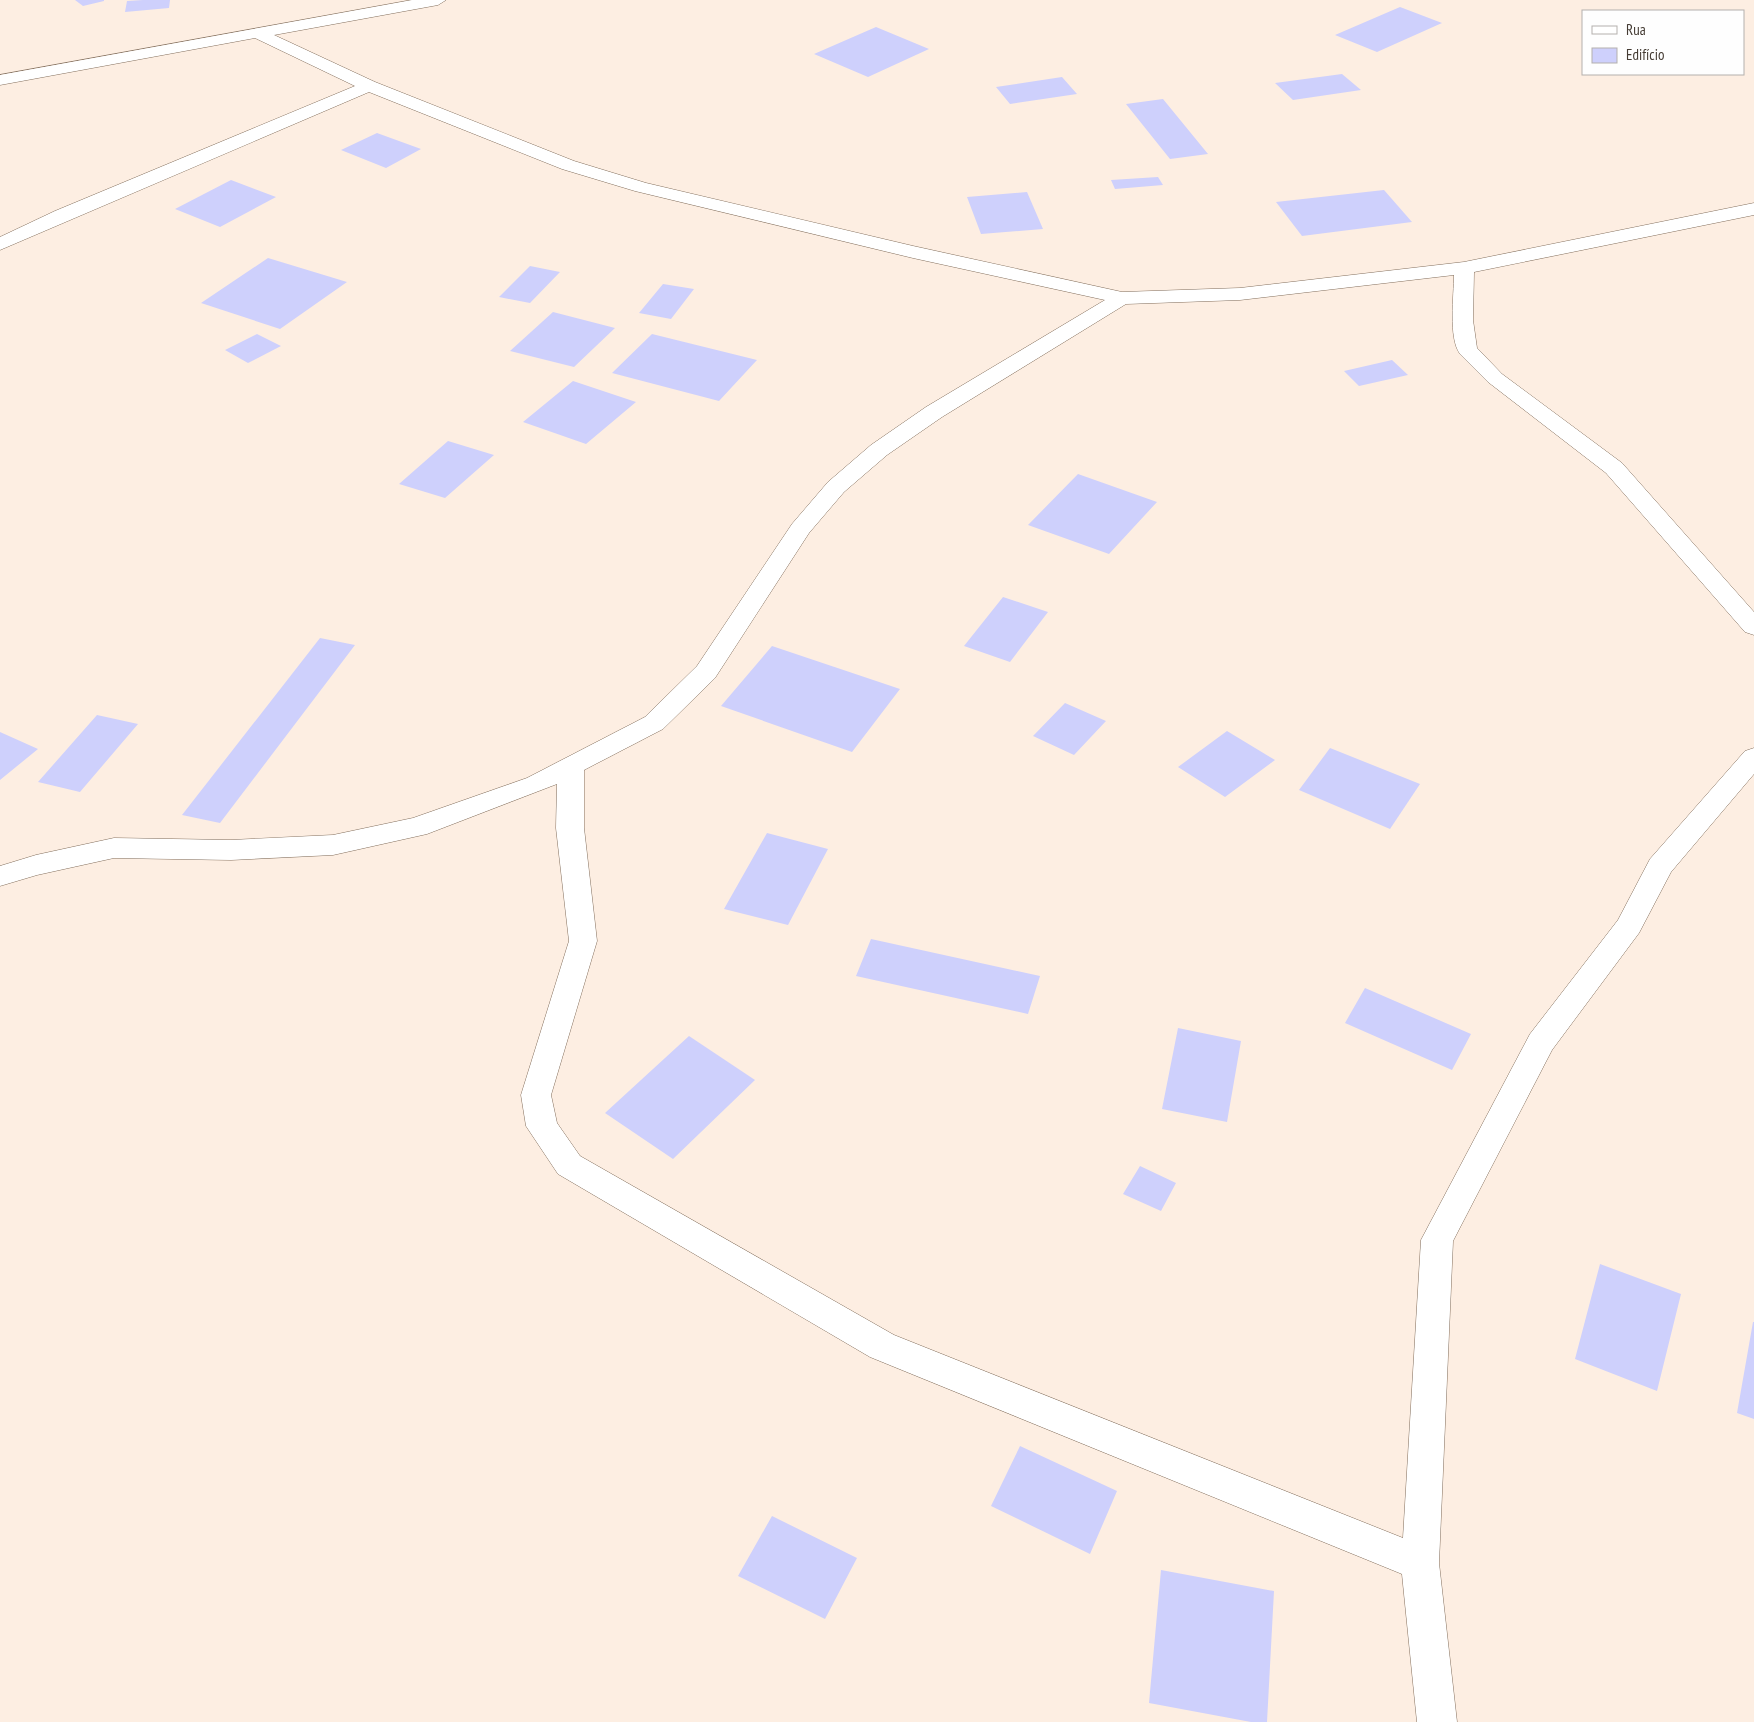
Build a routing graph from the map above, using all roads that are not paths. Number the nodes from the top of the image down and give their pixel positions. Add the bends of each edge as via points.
1 (438, 0) edge
2 (381, 4) edge
3 (259, 34) junction
4 (0, 80) edge
5 (369, 86) junction
6 (1754, 209) edge
7 (0, 244) edge
8 (1464, 268) junction
9 (1122, 298) junction
10 (1754, 627) edge
11 (1754, 757) edge
12 (571, 766) junction
13 (0, 876) edge
14 (1420, 1563) junction
15 (1437, 1722) edge

1 - 2 street
2 - 3 street
3 - 4 street
3 - 5 street
5 - 7 street via 62,214
5 - 9 street via 568,165 642,187
6 - 8 street
8 - 9 street via 1240,294
8 - 10 street via 1463,320 1467,350 1495,378 1614,468
9 - 12 street via 934,412 879,450 836,487 800,529 706,672 654,723
11 - 14 street via 1660,866 1629,926 1541,1042 1437,1240
12 - 13 street via 536,784 417,827 332,845 231,850 114,848
12 - 14 street via 570,828 584,941 536,1095 542,1126 569,1165 882,1346
14 - 15 street

